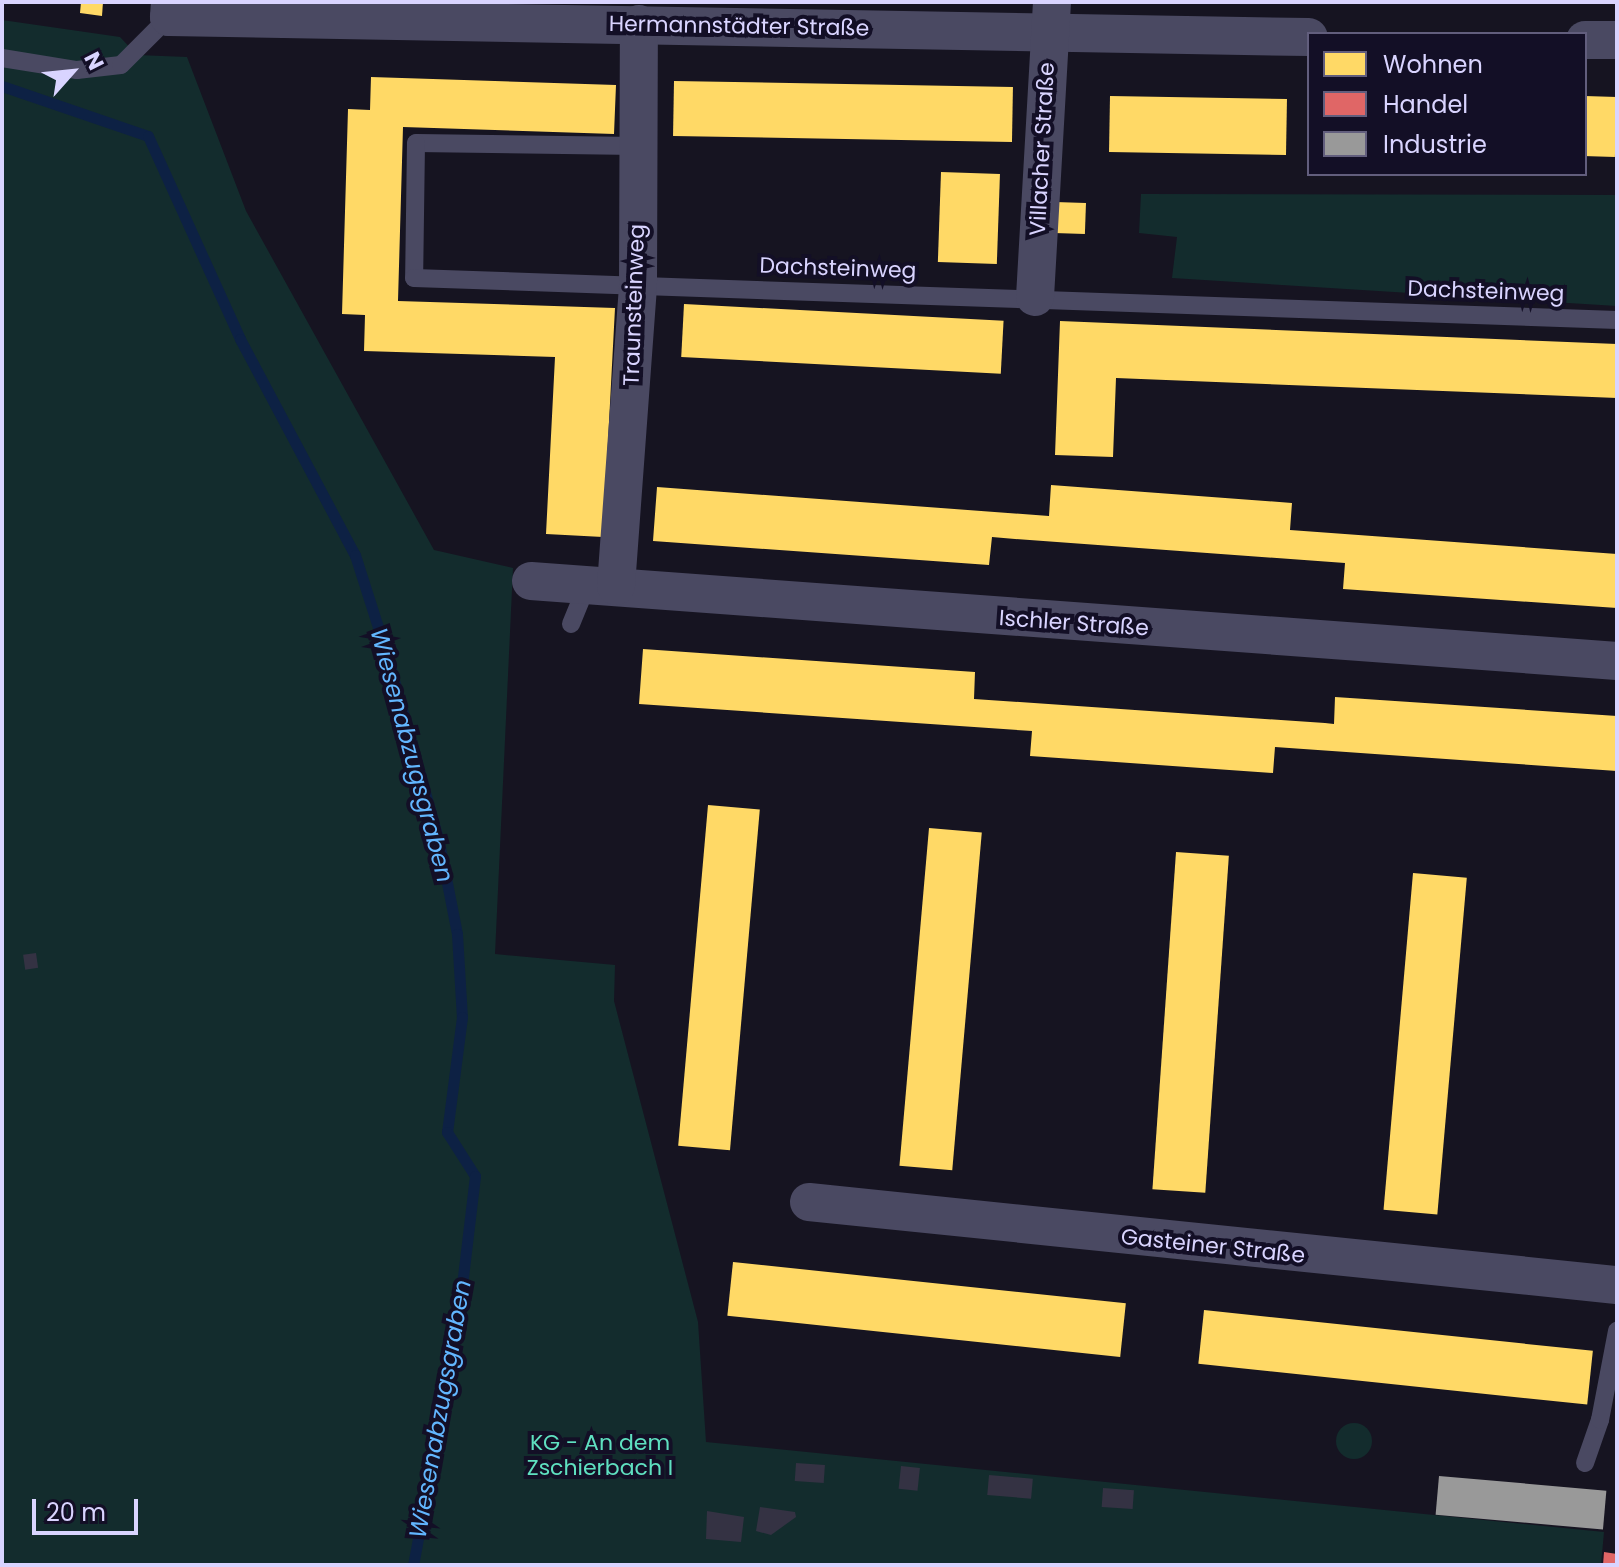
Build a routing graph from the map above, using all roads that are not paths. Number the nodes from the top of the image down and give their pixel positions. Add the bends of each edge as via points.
1 (169, 10) edge
2 (1050, 18) edge
3 (639, 24) junction
4 (1307, 37) edge
5 (1587, 40) edge
6 (1617, 40) edge
7 (2, 58) edge
8 (637, 146) junction
9 (638, 286) junction
10 (1035, 297) junction
11 (1617, 320) edge
12 (531, 581) dead end
13 (602, 586) junction
14 (571, 624) dead end
15 (1617, 661) edge
16 (809, 1202) dead end
17 (1617, 1285) edge
18 (1617, 1331) edge
19 (1585, 1463) dead end

1 - 3 street, Hermannstädter Straße
1 - 7 lane via 121,65 77,70
2 - 3 street, Hermannstädter Straße
2 - 4 street, Hermannstädter Straße
2 - 10 street, Villacher Straße
3 - 8 street, Traunsteinweg
5 - 6 street
8 - 9 street, Traunsteinweg
8 - 9 lane, Dachsteinweg via 416,143 414,278
9 - 10 lane, Dachsteinweg
9 - 13 street, Traunsteinweg
10 - 11 lane, Dachsteinweg
12 - 13 street, Ischler Straße
13 - 14 lane
13 - 15 street, Ischler Straße
16 - 17 street, Gasteiner Straße
18 - 19 lane via 1600,1420

